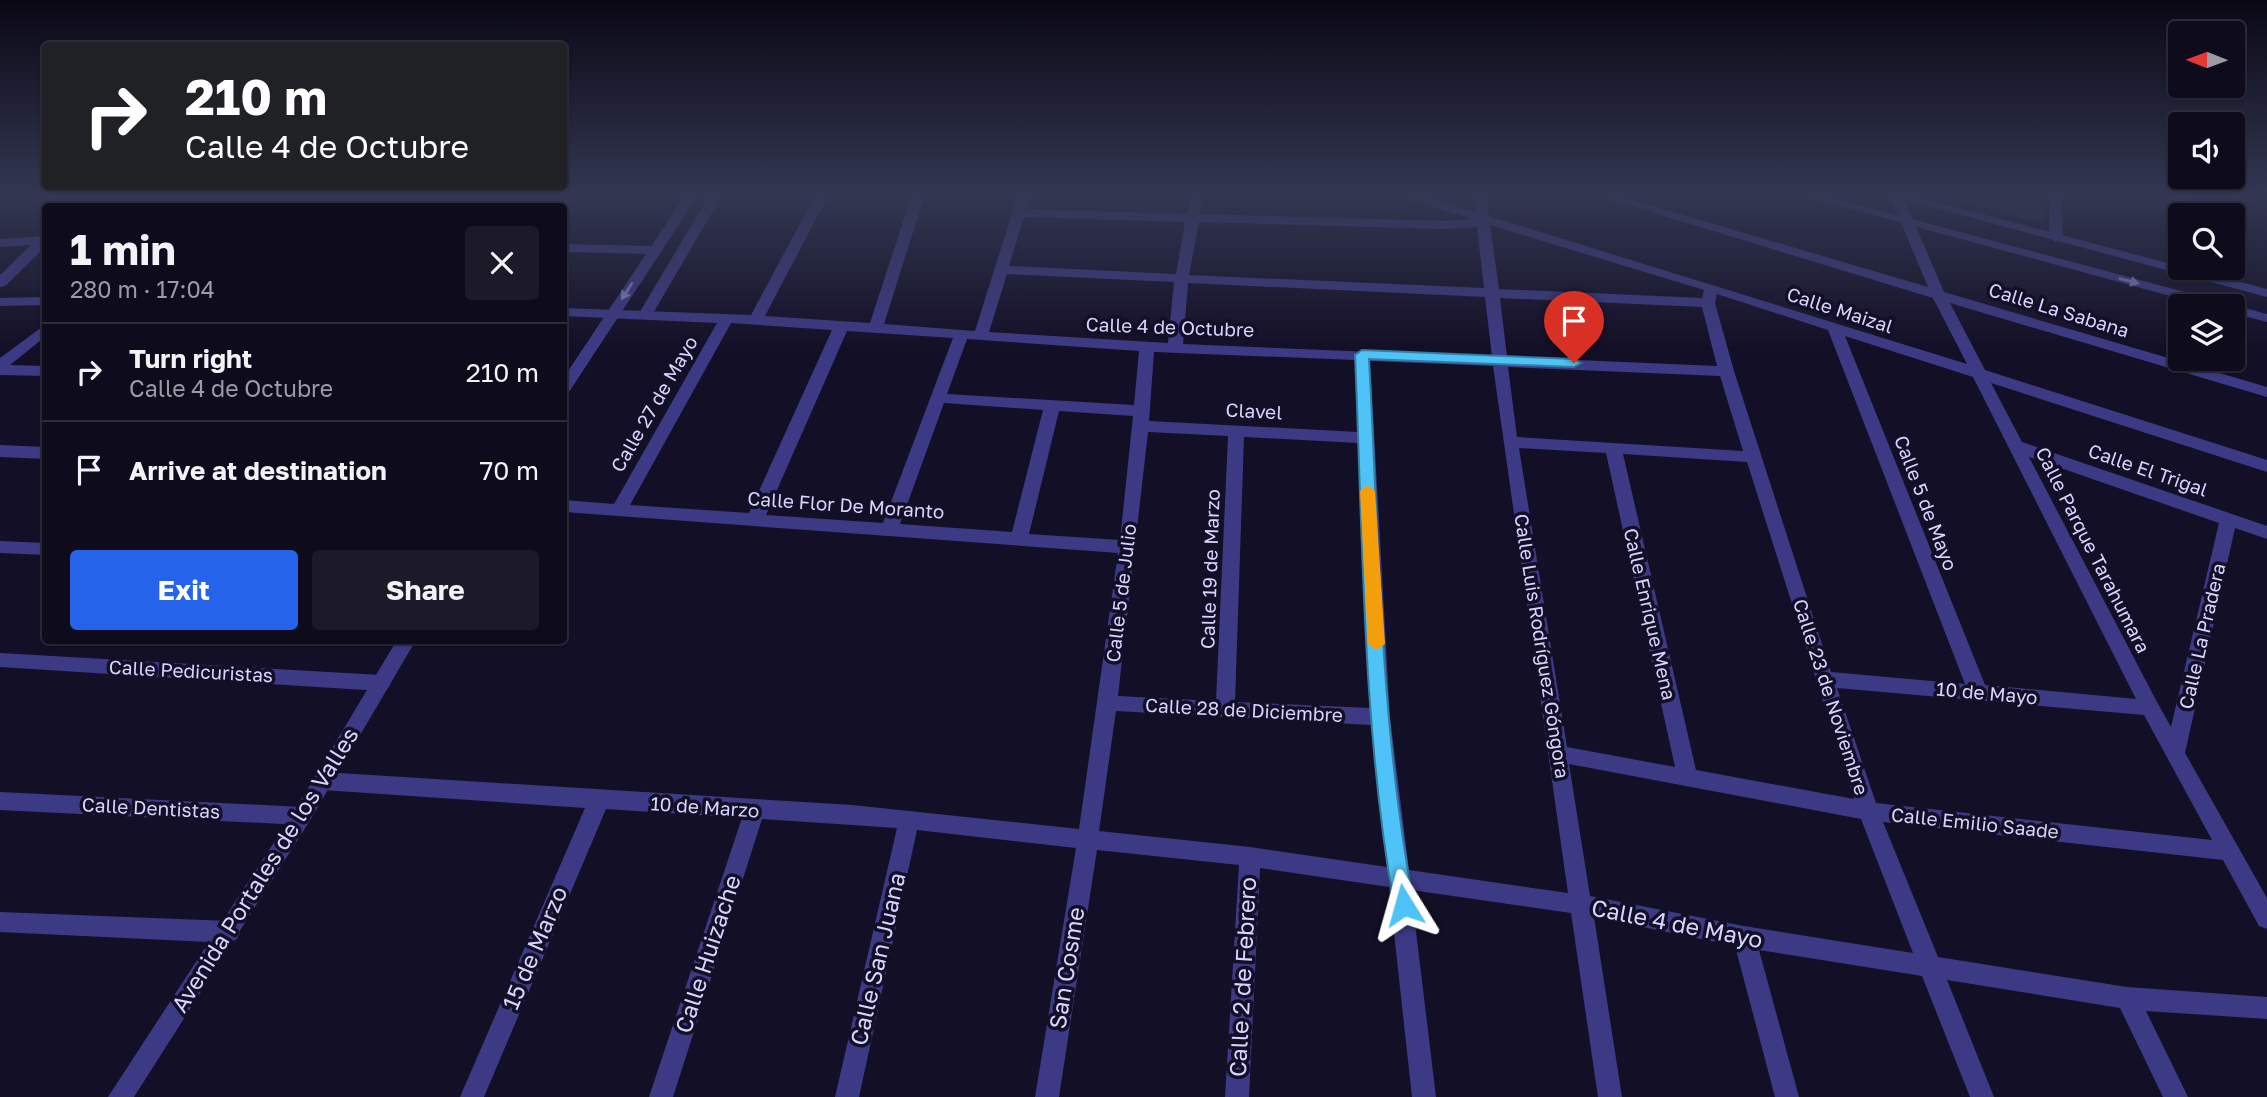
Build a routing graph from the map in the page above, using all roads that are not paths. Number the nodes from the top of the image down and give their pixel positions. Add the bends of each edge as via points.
1 (40, 245) edge
2 (657, 245) edge
3 (687, 245) edge
4 (796, 245) edge
5 (902, 245) edge
6 (1010, 245) edge
7 (1188, 245) edge
8 (1487, 245) edge
9 (1556, 245) edge
10 (1772, 245) edge
11 (1915, 245) edge
12 (1992, 245) edge
13 (2090, 245) edge
14 (567, 248) edge
15 (654, 250) junction
16 (2168, 264) edge
17 (1002, 270) junction
18 (1182, 277) junction
19 (2225, 280) edge
20 (0, 284) edge
21 (1492, 292) junction
22 (2267, 293) edge
23 (1938, 294) junction
24 (2177, 294) edge
25 (1710, 296) junction
26 (42, 300) edge
27 (0, 302) edge
28 (567, 312) edge
29 (2245, 312) edge
30 (613, 313) junction
31 (645, 315) junction
32 (727, 318) junction
33 (2267, 318) edge
34 (756, 320) junction
35 (841, 327) junction
36 (875, 329) junction
37 (1835, 329) junction
38 (42, 331) edge
39 (961, 336) junction
40 (980, 337) junction
41 (1147, 347) junction
42 (1175, 347) junction
43 (1362, 355) junction
44 (1498, 359) junction
45 (0, 368) edge
46 (42, 371) edge
47 (1726, 371) junction
48 (1981, 374) junction
49 (567, 383) edge
50 (2267, 392) edge
51 (938, 398) junction
52 (1052, 407) junction
53 (1142, 418) junction
54 (1236, 430) junction
55 (1365, 438) junction
56 (1510, 442) junction
57 (2016, 446) junction
58 (0, 451) edge
59 (1614, 451) junction
60 (42, 453) edge
61 (1753, 457) junction
62 (2267, 466) edge
63 (567, 506) edge
64 (618, 511) junction
65 (2228, 519) junction
66 (755, 520) junction
67 (890, 528) junction
68 (2267, 533) edge
69 (1019, 538) junction
70 (0, 547) edge
71 (1126, 547) junction
72 (42, 549) edge
73 (405, 644) edge
74 (0, 660) edge
75 (1824, 679) junction
76 (382, 682) junction
77 (1978, 692) junction
78 (1108, 703) junction
79 (2150, 708) junction
80 (1225, 709) junction
81 (1380, 717) junction
82 (2175, 753) junction
83 (1559, 754) junction
84 (1687, 776) junction
85 (323, 781) junction
86 (0, 800) edge
87 (599, 800) junction
88 (755, 810) junction
89 (1868, 811) junction
90 (302, 816) junction
91 (909, 820) junction
92 (1087, 839) junction
93 (2227, 850) junction
94 (1250, 857) junction
95 (1401, 878) junction
96 (1583, 905) junction
97 (2267, 919) edge
98 (0, 922) edge
99 (229, 932) junction
100 (1744, 937) junction
101 (1931, 968) junction
102 (2127, 998) junction
103 (2267, 1008) edge
104 (120, 1097) edge
105 (472, 1097) edge
106 (661, 1097) edge
107 (847, 1097) edge
108 (1046, 1097) edge
109 (1237, 1097) edge
110 (1424, 1097) edge
111 (1610, 1097) edge
112 (1787, 1097) edge
113 (1982, 1097) edge
114 (2176, 1097) edge

1 - 20 street
2 - 15 street
3 - 31 street
4 - 34 street
5 - 36 street
6 - 17 street
7 - 18 street
8 - 21 street, Calle Luis Rodríguez Góngora
9 - 25 street, Calle Maizal
10 - 23 street, Calle La Sabana
11 - 23 street, Calle Parque Tarahumara
12 -> 24 street
13 - 16 street
14 - 15 street
15 -> 30 street
17 - 18 street
17 - 40 street
18 - 21 street
18 - 42 street
19 - 22 street
21 - 25 street
21 - 44 street, Calle Luis Rodríguez Góngora
23 - 48 street, Calle Parque Tarahumara
23 - 50 street, Calle La Sabana
25 - 37 street, Calle Maizal
25 - 47 street, Calle 23 de Noviembre
26 - 27 street
28 - 30 street, Calle 4 de Octubre
29 - 33 street
30 - 31 street, Calle 4 de Octubre
30 - 49 street
31 - 32 street, Calle 4 de Octubre
32 - 34 street, Calle 4 de Octubre
32 - 64 street, Calle 27 de Mayo
34 - 35 street, Calle 4 de Octubre
35 - 36 street, Calle 4 de Octubre
35 - 66 street
36 - 39 street, Calle 4 de Octubre
37 - 48 street, Calle Maizal
37 - 77 street, Calle 5 de Mayo
38 - 45 street
39 - 40 street, Calle 4 de Octubre
39 - 51 street
40 - 41 street, Calle 4 de Octubre
41 - 42 street, Calle 4 de Octubre
41 - 53 street, Calle 5 de Julio
42 - 43 street, Calle 4 de Octubre
43 - 44 street, Calle 4 de Octubre
43 - 55 street
44 - 47 street, Calle 4 de Octubre
44 - 56 street, Calle Luis Rodríguez Góngora
45 - 46 street
47 - 61 street, Calle 23 de Noviembre
48 - 57 street, Calle Parque Tarahumara
48 - 62 street, Calle Maizal
51 - 52 street, Clavel
51 - 67 street
52 - 53 street, Clavel
52 - 69 street
53 - 54 street, Clavel
53 - 71 street, Calle 5 de Julio
54 - 55 street, Clavel
54 - 80 street, Calle 19 de Marzo
55 - 81 street
56 - 59 street
56 - 83 street, Calle Luis Rodríguez Góngora
57 - 65 street, Calle El Trigal
57 - 79 street, Calle Parque Tarahumara
58 - 60 street
59 - 61 street
59 - 84 street, Calle Enrique Mena
61 - 75 street, Calle 23 de Noviembre
63 - 64 street, Calle Flor De Moranto
64 - 66 street, Calle Flor De Moranto
65 - 68 street, Calle El Trigal
65 - 82 street, Calle La Pradera
66 - 67 street, Calle Flor De Moranto
67 - 69 street, Calle Flor De Moranto
69 - 71 street, Calle Flor De Moranto
70 - 72 street
71 - 78 street, Calle 5 de Julio
73 - 76 street, Avenida Portales de los Valles
74 - 76 street, Calle Pedicuristas
75 - 77 street, 10 de Mayo
75 - 89 street, Calle 23 de Noviembre
76 - 85 street, Avenida Portales de los Valles
77 - 79 street, 10 de Mayo
78 - 80 street, Calle 28 de Diciembre
78 - 92 street, Calle 5 de Julio
79 - 82 street, Calle Parque Tarahumara
80 - 81 street, Calle 28 de Diciembre
81 - 95 street
82 - 93 street, Calle Parque Tarahumara
83 - 84 street, Calle Emilio Saade
83 - 96 street, Calle Luis Rodríguez Góngora
84 - 89 street, Calle Emilio Saade
85 - 87 street, 10 de Marzo
85 - 90 street, Avenida Portales de los Valles
86 - 90 street, Calle Dentistas
87 - 88 street, 10 de Marzo
87 - 105 street, 15 de Marzo
88 - 91 street, 10 de Marzo
88 - 106 street, Calle Huizache
89 - 93 street, Calle Emilio Saade
89 - 101 street, Calle 23 de Noviembre
90 - 99 street, Avenida Portales de los Valles
91 - 92 street, 10 de Marzo
91 - 107 street, Calle San Juana
92 - 94 street, Calle 4 de Mayo
92 - 108 street, San Cosme
93 - 97 street, Calle Parque Tarahumara
94 - 95 street, Calle 4 de Mayo
94 - 109 street, Calle 2 de Febrero
95 - 96 street, Calle 4 de Mayo
95 - 110 street
96 - 100 street, Calle 4 de Mayo
96 - 111 street, Calle Luis Rodríguez Góngora
98 - 99 street
99 - 104 street, Avenida Portales de los Valles
100 - 101 street, Calle 4 de Mayo
100 - 112 street
101 - 102 street, Calle 4 de Mayo
101 - 113 street, Calle 23 de Noviembre
102 - 103 street, Calle 4 de Mayo
102 - 114 street

